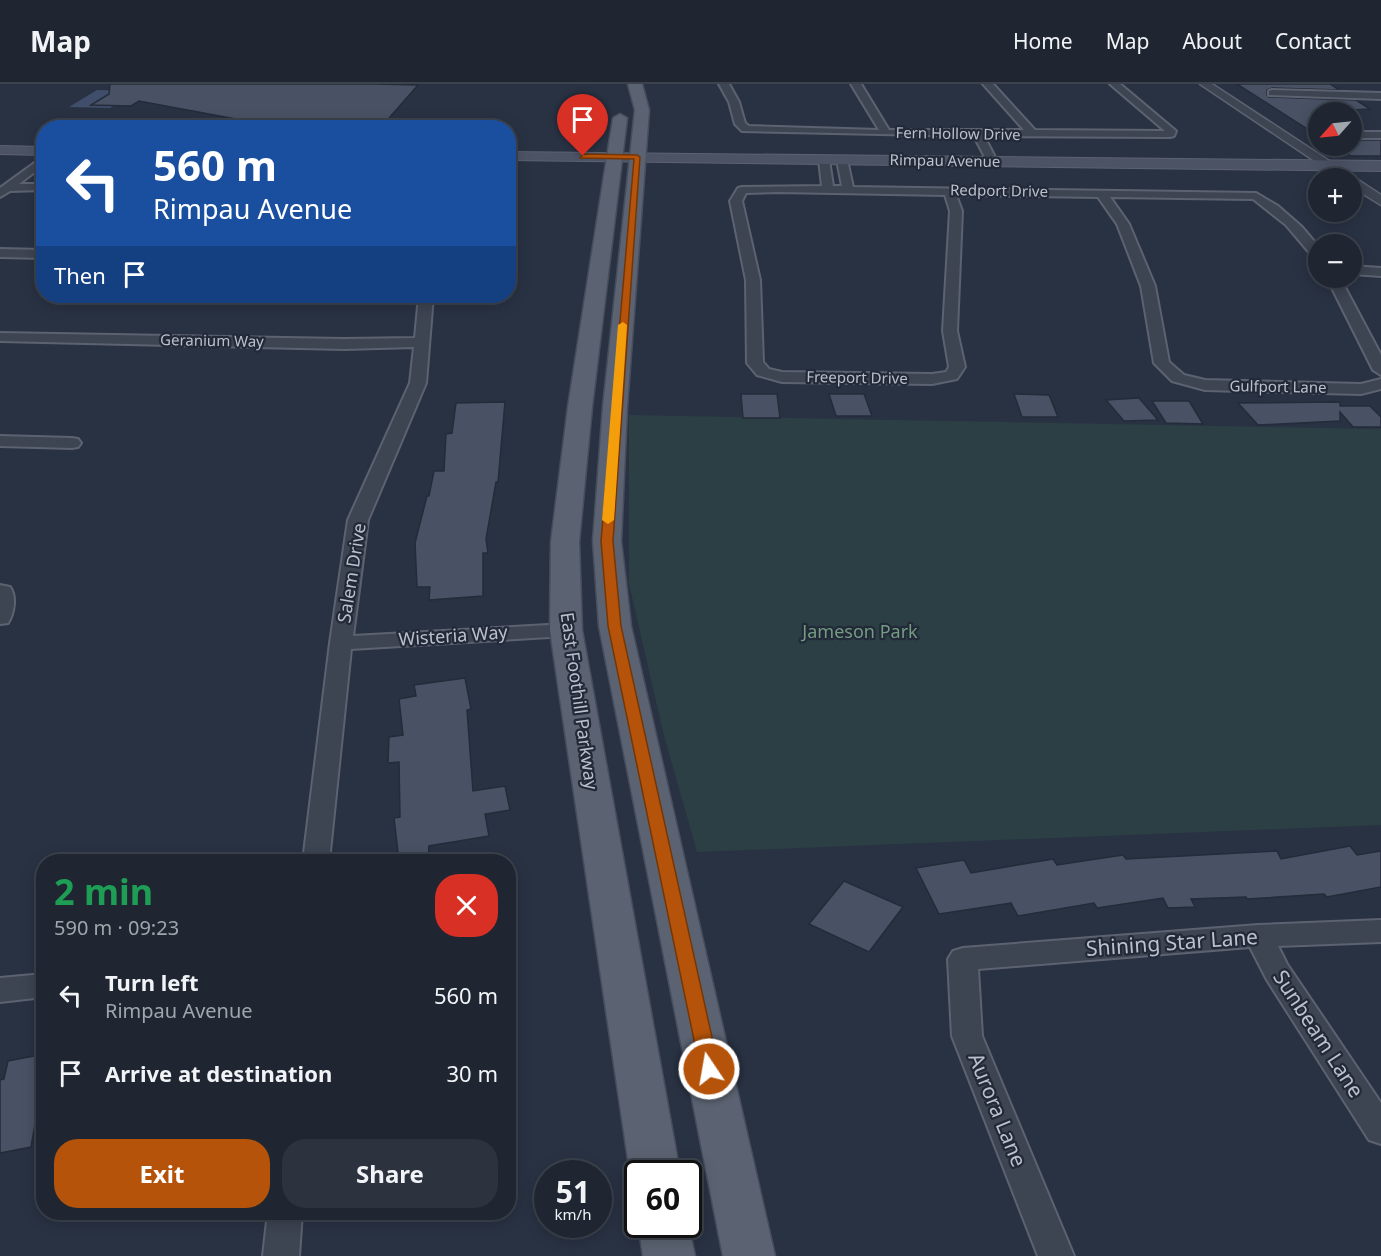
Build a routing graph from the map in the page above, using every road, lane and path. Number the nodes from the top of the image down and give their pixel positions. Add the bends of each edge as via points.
1 (635, 84) edge
2 (724, 84) edge
3 (856, 84) edge
4 (988, 84) edge
5 (1115, 84) edge
6 (1205, 84) edge
7 (1272, 93) dead end
8 (1381, 96) edge
9 (620, 100) dead end
10 (886, 133) junction
11 (978, 134) junction
12 (1034, 135) junction
13 (1362, 135) edge
14 (1381, 135) edge
15 (0, 150) edge
16 (36, 151) edge
17 (516, 156) edge
18 (626, 157) junction
19 (824, 160) junction
20 (842, 160) junction
21 (992, 161) junction
22 (36, 165) edge
23 (1329, 165) junction
24 (1381, 166) edge
25 (1333, 168) edge
26 (36, 188) edge
27 (1362, 188) edge
28 (828, 189) junction
29 (848, 190) junction
30 (4, 191) edge
31 (949, 191) junction
32 (1100, 192) junction
33 (1381, 201) edge
34 (1308, 240) edge
35 (0, 253) edge
36 (36, 254) edge
37 (1362, 271) edge
38 (1381, 272) edge
39 (1338, 288) edge
40 (426, 303) edge
41 (0, 337) edge
42 (423, 342) junction
43 (763, 372) joint
44 (1380, 380) edge
45 (0, 441) edge
46 (72, 443) dead end
47 (1, 591) edge
48 (0, 618) edge
49 (566, 630) junction
50 (341, 643) junction
51 (317, 854) edge
52 (1381, 931) edge
53 (1258, 936) junction
54 (963, 958) joint
55 (36, 985) edge
56 (0, 990) edge
57 (1381, 1130) edge
58 (653, 1160) edge
59 (284, 1220) edge
60 (666, 1238) edge
61 (281, 1256) edge
62 (669, 1256) edge
63 (749, 1256) edge
64 (1056, 1256) edge

1 - 18 main road, East Foothill Parkway via 642,110
2 - 10 street, Fern Hollow Drive via 740,124 746,129
3 - 10 street
4 - 12 street
5 - 12 street, Fern Hollow Drive via 1170,134
6 - 23 street
7 - 8 street
9 - 18 main road, East Foothill Parkway
10 - 11 street, Fern Hollow Drive
11 - 12 street, Fern Hollow Drive
11 - 21 street
13 - 14 street
15 - 16 main road
17 - 18 main road, Rimpau Avenue
18 - 19 main road, Rimpau Avenue
18 - 49 main road, East Foothill Parkway via 580,407 565,542
18 - 63 main road, East Foothill Parkway via 607,541 615,626
19 - 20 main road, Rimpau Avenue
19 - 28 street
20 - 21 main road, Rimpau Avenue
20 - 29 street
21 - 23 main road, Rimpau Avenue
22 - 30 street
23 - 24 main road, Rimpau Avenue
23 - 25 street
26 - 30 street
27 - 33 street
28 - 29 street, Redport Drive
28 - 43 street, Redport Drive via 742,190 736,201 753,280 755,363
29 - 31 street, Redport Drive
31 - 32 street, Redport Drive
31 - 43 street, Freeport Drive via 956,212 950,332 957,367 951,376 932,380 782,377
32 - 34 street, Redport Drive via 1256,196
32 - 44 street, Gulfport Lane via 1123,224 1148,286 1162,363 1178,378 1205,385 1361,389
35 - 36 street
37 - 38 street
39 - 44 street
40 - 42 street, Salem Drive
41 - 42 street, Geranium Way
42 - 50 street, Salem Drive via 418,383 358,520
45 - 46 street
47 - 48 street
49 - 50 street, Wisteria Way
49 - 58 main road, East Foothill Parkway
50 - 51 street, Salem Drive
52 - 53 street, Shining Star Lane
53 - 54 street, Shining Star Lane
53 - 57 street, Sunbeam Lane via 1277,972
54 - 64 street, Aurora Lane via 967,1036
55 - 56 street
59 - 61 street
60 - 62 main road

